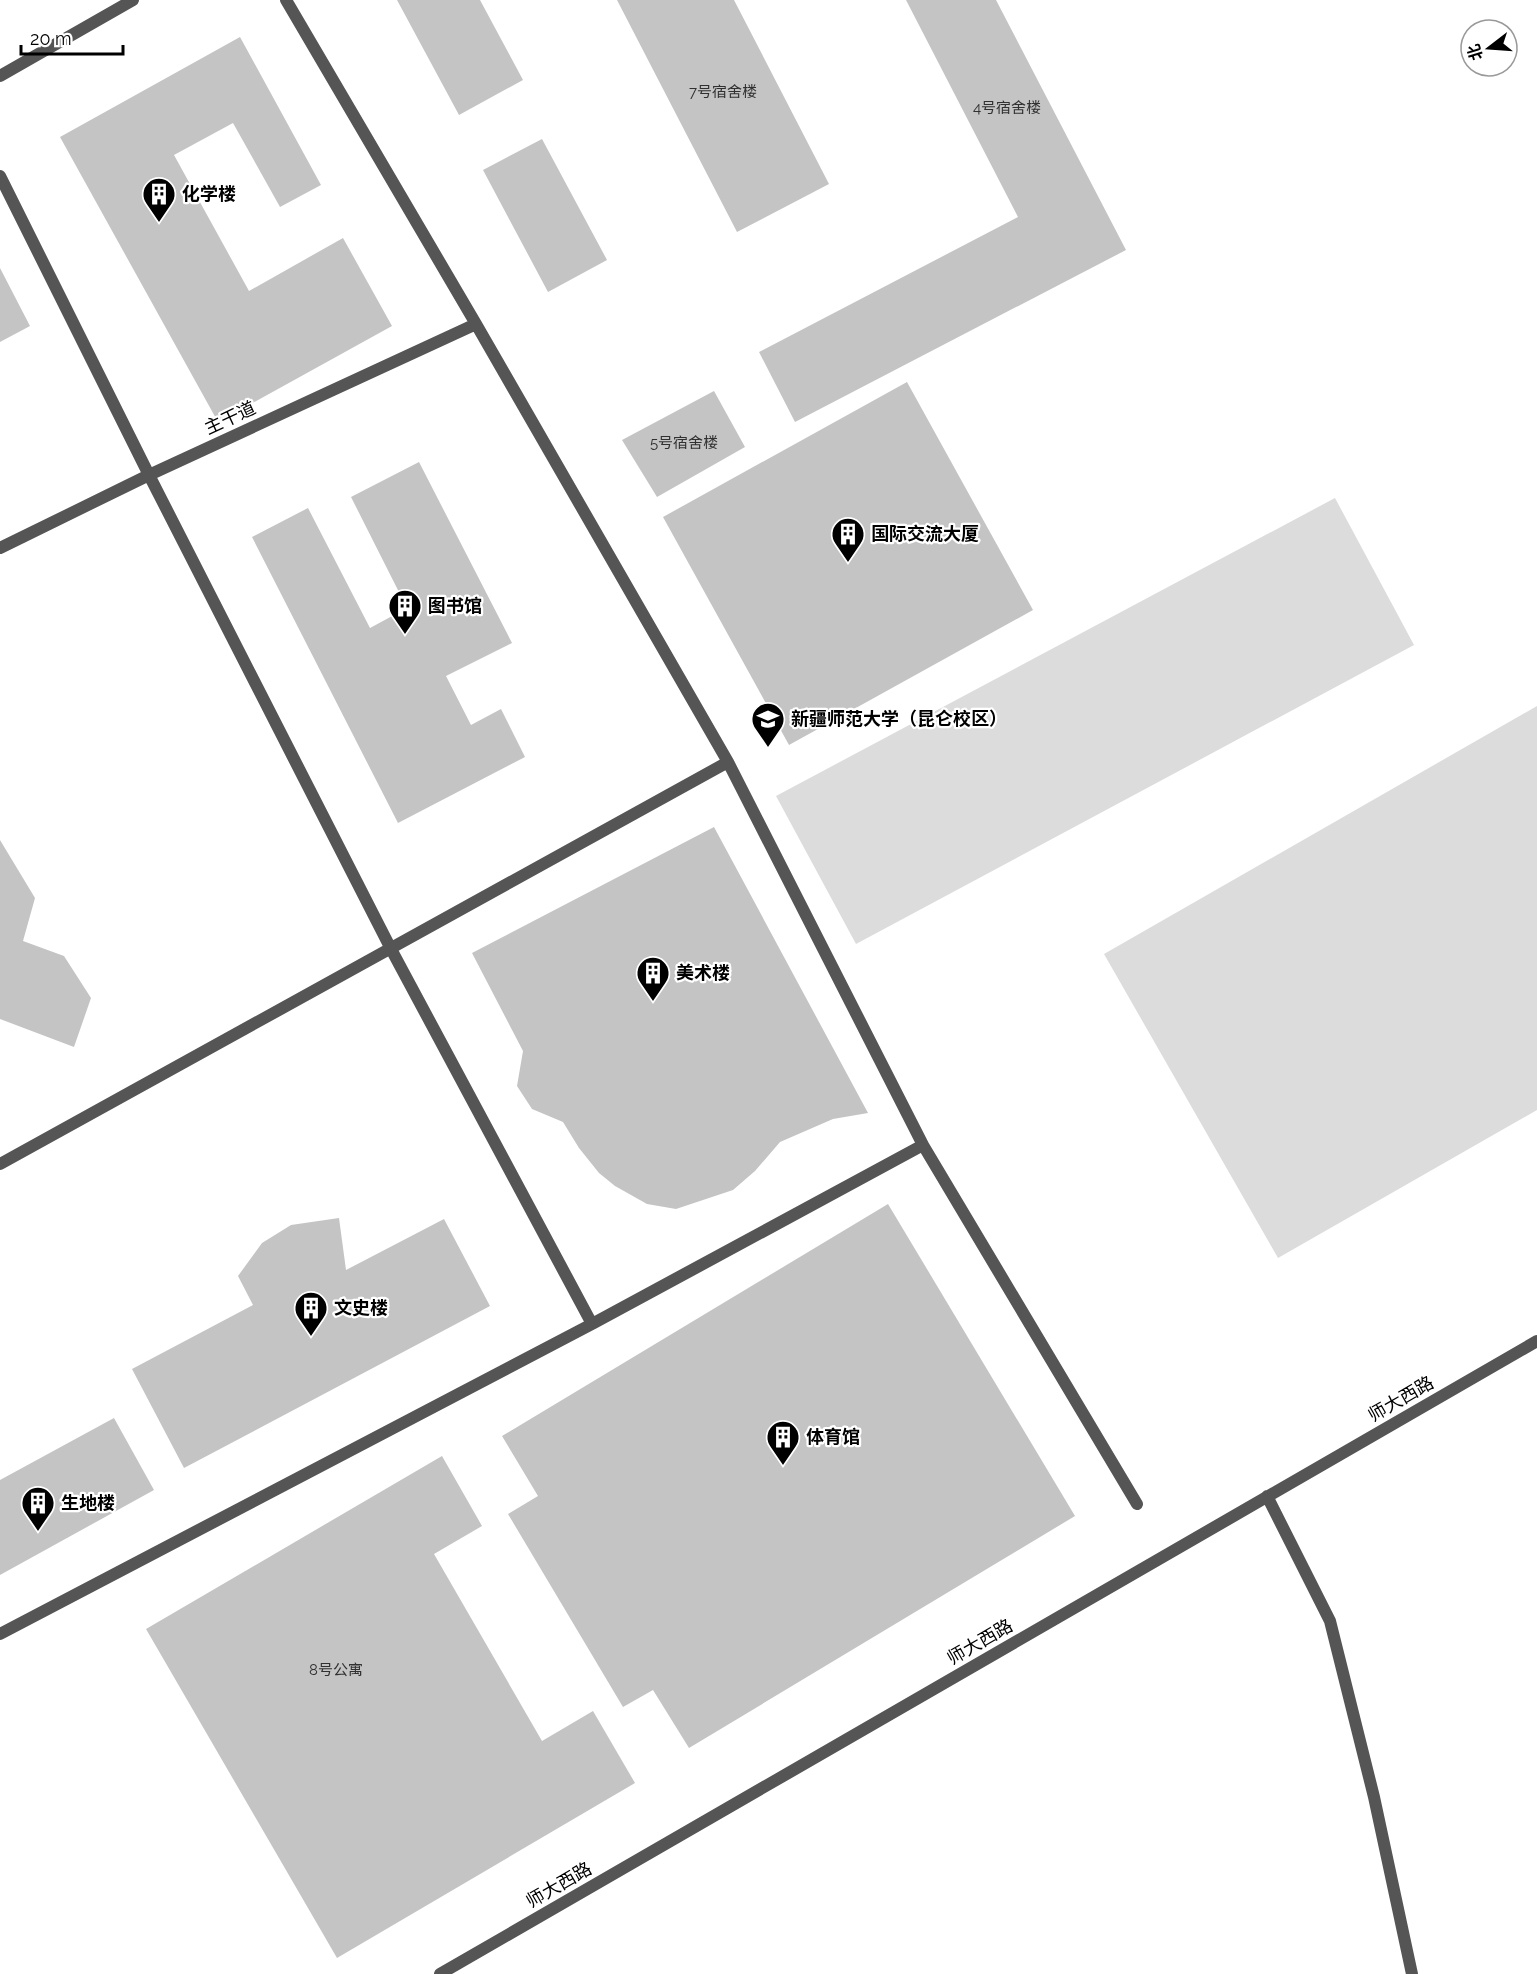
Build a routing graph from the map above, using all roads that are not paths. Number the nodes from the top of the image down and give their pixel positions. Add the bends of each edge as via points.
1 (133, 0) edge
2 (286, 0) edge
3 (0, 76) edge
4 (0, 176) edge
5 (476, 324) junction
6 (149, 475) junction
7 (0, 548) edge
8 (728, 762) junction
9 (392, 949) junction
10 (923, 1145) junction
11 (0, 1164) edge
12 (592, 1324) junction
13 (1537, 1341) edge
14 (1267, 1496) junction
15 (1137, 1504) dead end
16 (0, 1634) edge
17 (440, 1974) edge
18 (1412, 1974) edge

1 - 3 street
2 - 5 street
4 - 6 street
5 - 6 street, 主干道
5 - 8 street
6 - 7 street, 主干道
6 - 9 street
8 - 9 street
8 - 10 street
9 - 11 street
9 - 12 street
10 - 12 street
10 - 15 street
12 - 16 street
13 - 14 street, 师大西路
14 - 17 street, 师大西路
14 - 18 street via 1330,1621 1374,1797

